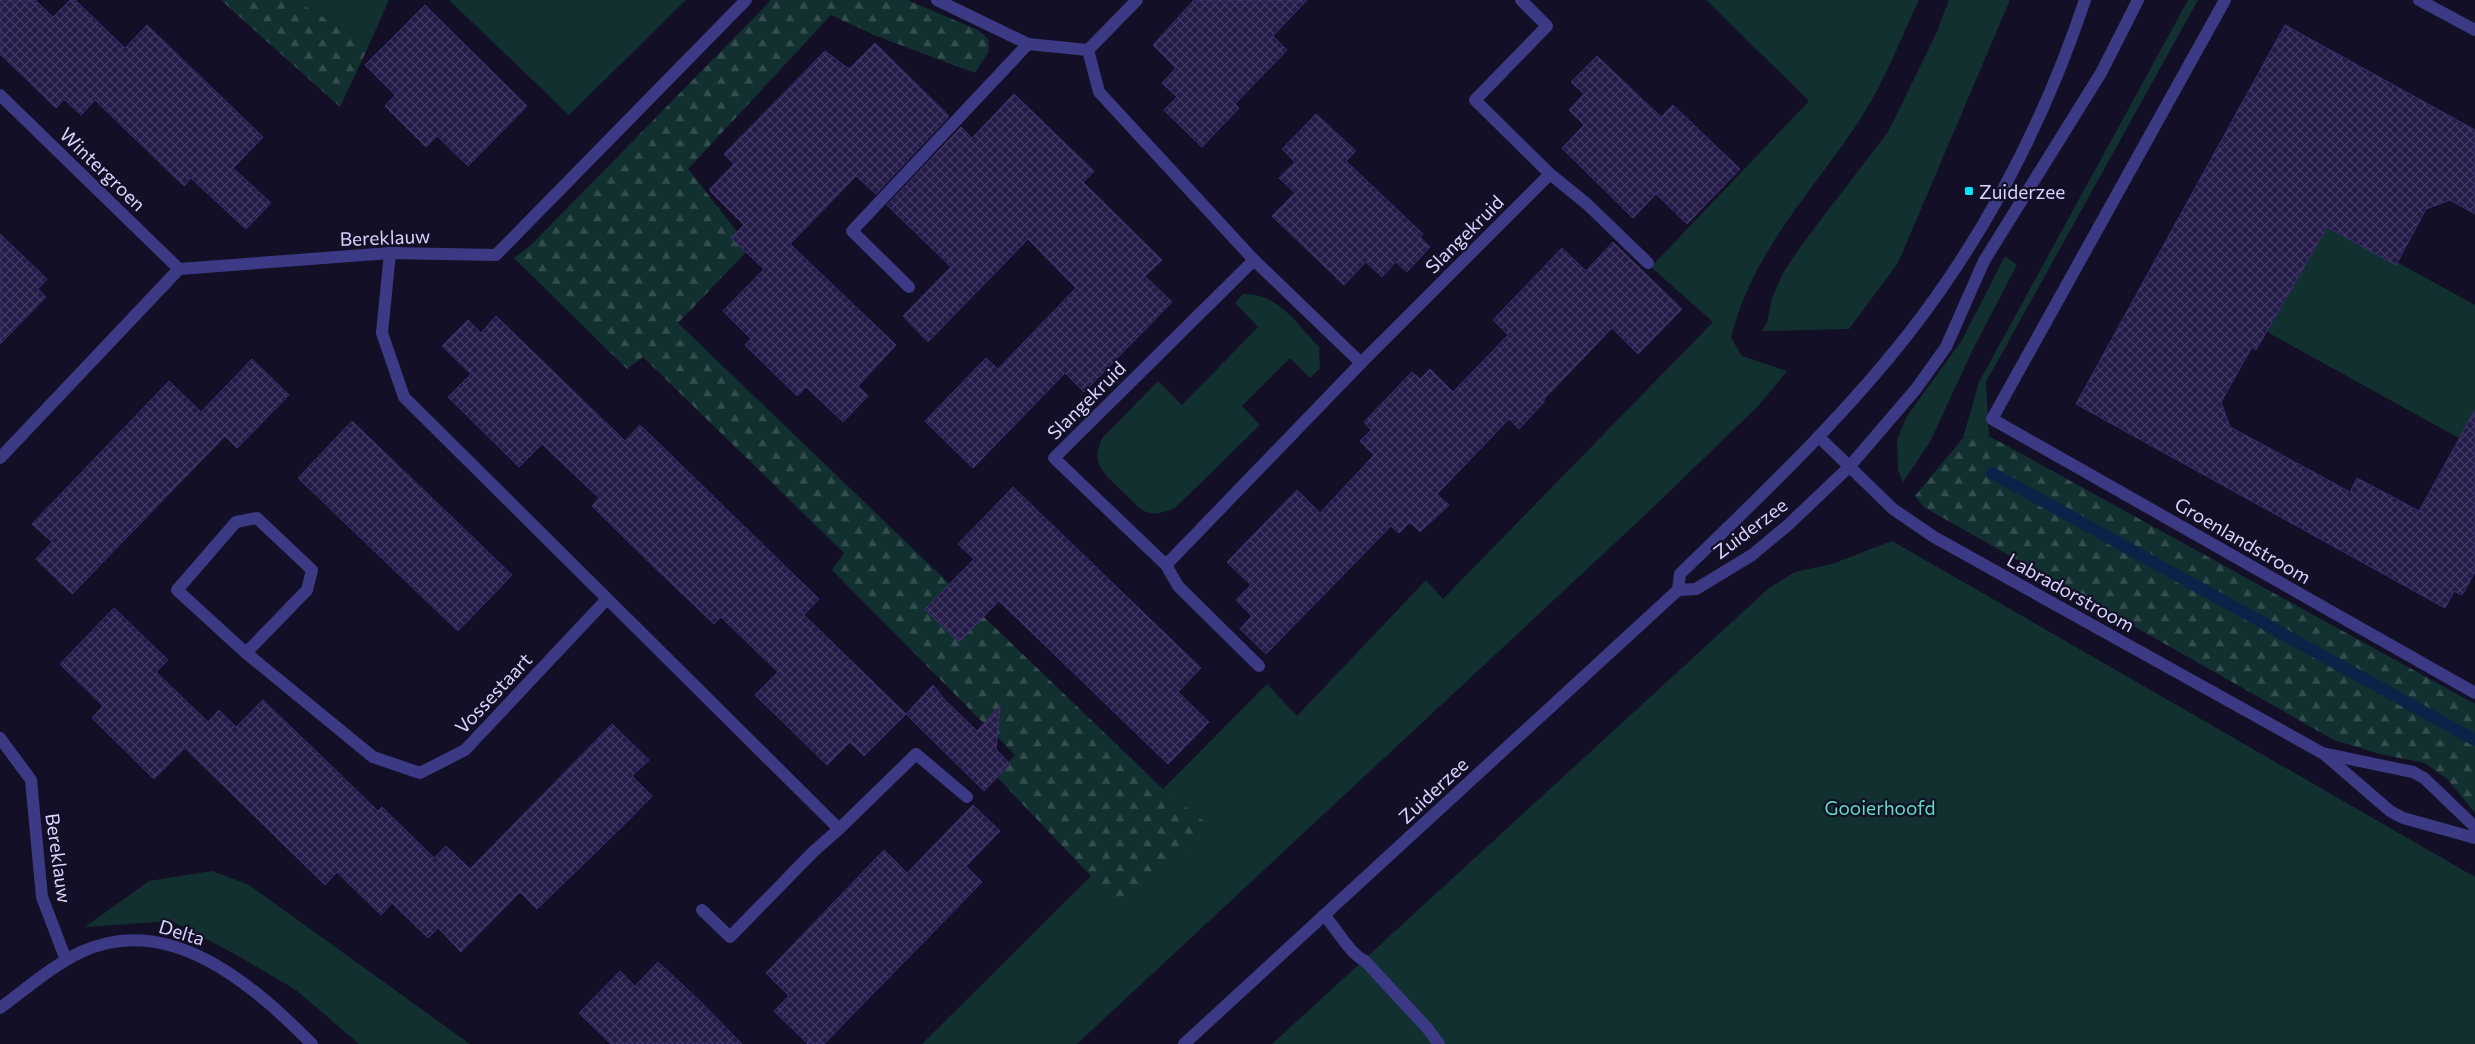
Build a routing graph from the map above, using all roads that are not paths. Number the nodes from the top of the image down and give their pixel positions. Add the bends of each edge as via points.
1 (746, 0) edge
2 (937, 0) edge
3 (1137, 0) edge
4 (1521, 0) edge
5 (2086, 0) edge
6 (2138, 0) edge
7 (2225, 0) edge
8 (2419, 0) edge
9 (2475, 30) edge
10 (1028, 44) junction
11 (1088, 50) junction
12 (0, 95) edge
13 (1550, 174) junction
14 (390, 253) junction
15 (1254, 260) junction
16 (1648, 263) dead end
17 (179, 269) junction
18 (909, 287) dead end
19 (1361, 363) junction
20 (1819, 437) junction
21 (0, 458) edge
22 (1849, 467) junction
23 (1166, 565) junction
24 (1678, 590) junction
25 (607, 599) junction
26 (246, 653) junction
27 (1259, 666) dead end
28 (2475, 693) edge
29 (0, 738) edge
30 (2324, 754) junction
31 (967, 797) dead end
32 (2475, 827) edge
33 (839, 829) junction
34 (2475, 838) edge
35 (702, 910) dead end
36 (1324, 915) junction
37 (66, 960) junction
38 (0, 1008) edge
39 (312, 1044) edge
40 (1184, 1044) edge
41 (1438, 1044) edge

1 - 14 street, Bereklauw via 496,255
2 - 10 street
3 - 11 street
4 - 13 street via 1547,26 1475,100
5 - 20 street, Zuiderzee via 2054,86 1992,208 1909,334
6 - 22 street, Zuiderzee via 2101,73 1984,261 1946,347 1916,390
7 - 28 street, Groenlandstroom via 1992,419
8 - 9 street
10 - 11 street
10 - 18 street via 852,231
11 - 15 street via 1099,92
12 - 17 street, Wintergroen
13 - 16 street
13 - 19 street, Slangekruid
14 - 17 street, Bereklauw
14 - 25 street via 382,333 404,397
15 - 19 street
15 - 23 street, Slangekruid via 1054,458
17 - 21 street
19 - 23 street, Slangekruid
20 - 22 street, Labradorstroom
20 - 24 street, Zuiderzee via 1680,574
22 - 24 street, Zuiderzee via 1798,517 1752,555 1696,590
22 - 30 street, Labradorstroom via 1902,516 1934,537
23 - 27 street, Slangekruid via 1178,586
24 - 36 street, Zuiderzee
25 - 26 street, Vossestaart via 465,750 420,774 373,757
25 - 33 street
26 - 26 street, Vossestaart via 307,590 312,570 257,518 236,522 177,590
29 - 37 street, Bereklauw via 31,780 42,897
30 - 32 street, Labradorstroom via 2413,772 2424,778
30 - 34 street, Labradorstroom via 2396,815
31 - 33 street via 916,754
33 - 35 street via 730,937
36 - 40 street, Zuiderzee
36 - 41 street via 1356,957 1365,961
37 - 38 street, Delta
37 - 39 street, Delta via 91,949 129,941 160,942 190,951 232,976

